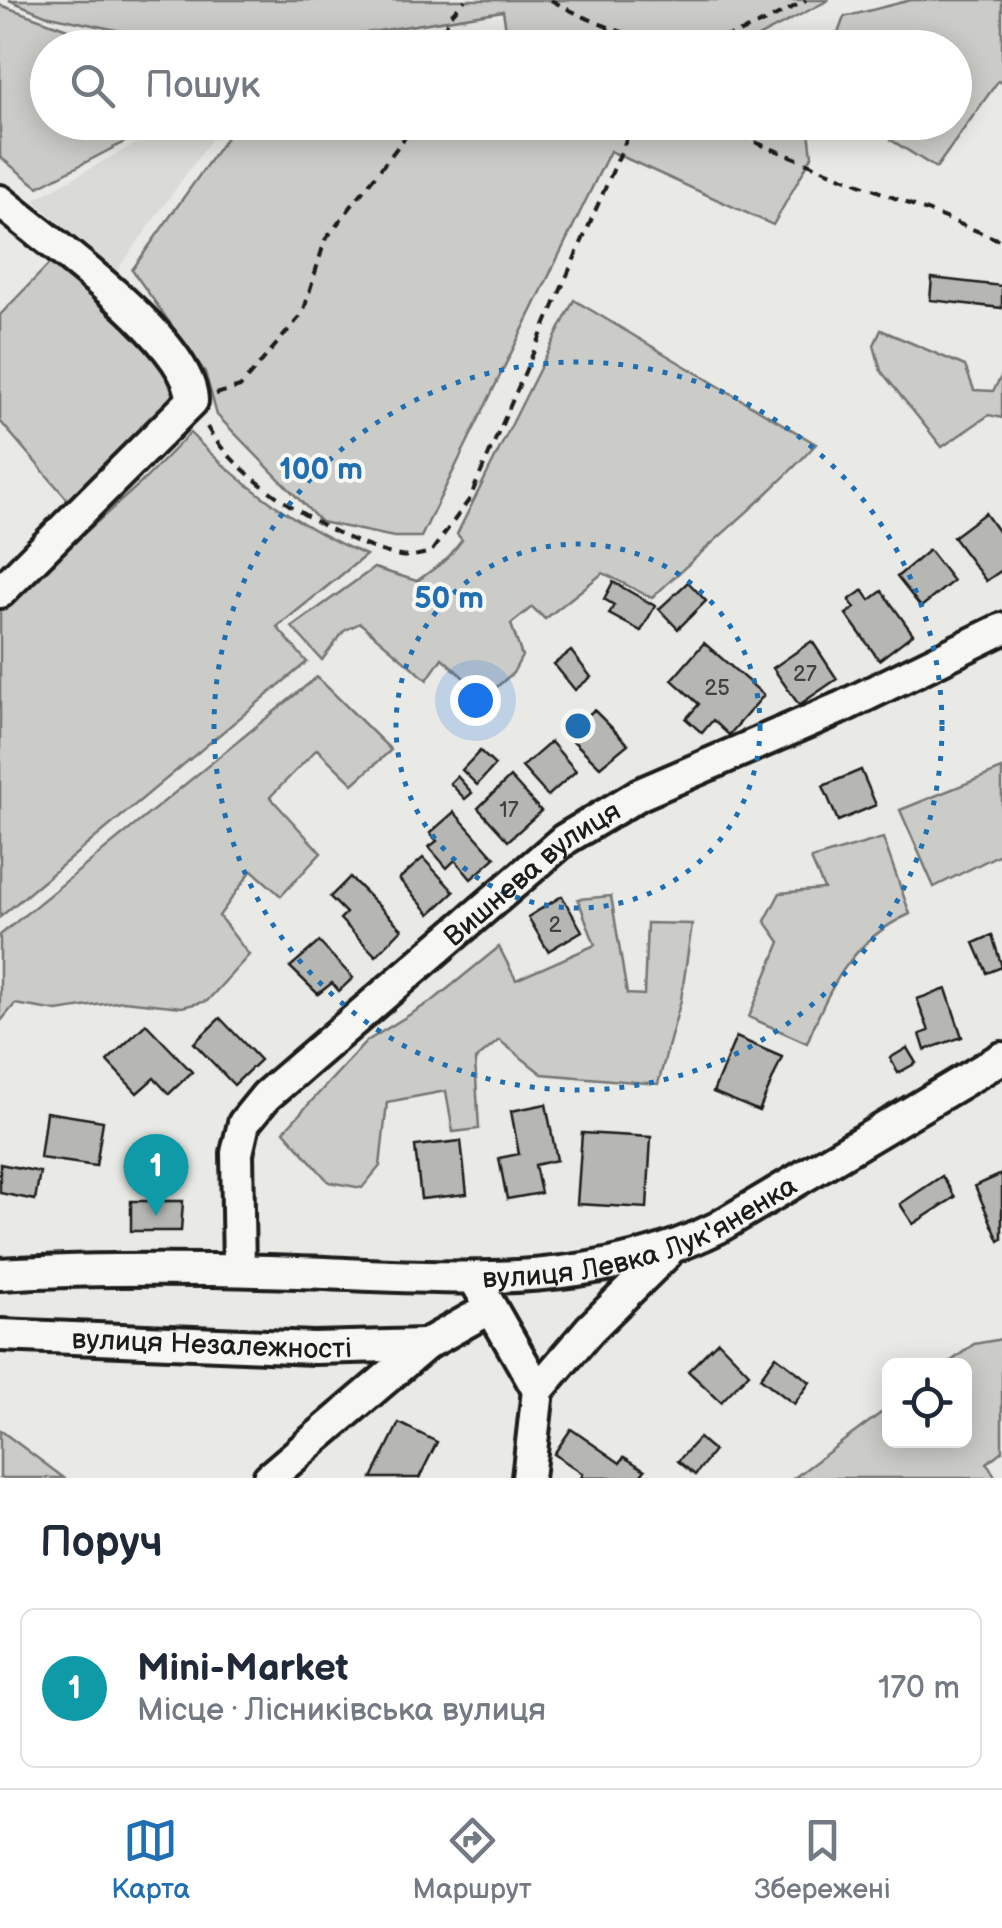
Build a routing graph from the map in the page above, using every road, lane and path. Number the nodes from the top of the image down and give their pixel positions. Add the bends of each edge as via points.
1 (465, 0) edge
2 (551, 0) edge
3 (576, 0) edge
4 (806, 0) edge
5 (568, 10) junction
6 (608, 28) joint
7 (444, 30) edge
8 (618, 30) edge
9 (746, 30) edge
10 (403, 140) edge
11 (626, 140) edge
12 (750, 140) edge
13 (0, 201) edge
14 (1002, 240) edge
15 (192, 401) junction
16 (0, 592) edge
17 (1002, 628) edge
18 (1002, 1058) edge
19 (668, 1252) junction
20 (238, 1270) junction
21 (0, 1274) edge
22 (474, 1278) junction
23 (491, 1308) junction
24 (0, 1335) edge
25 (425, 1344) junction
26 (538, 1390) junction
27 (270, 1478) edge
28 (528, 1478) edge

1 - 7 path
2 - 5 path
3 - 5 path
4 - 9 path
5 - 6 path
6 - 8 path
10 - 15 path via 325,240 303,314 240,387
11 - 15 path via 469,500 431,552 403,557 334,530 272,493 215,442
12 - 14 path
13 - 15 street via 156,331 184,366
15 - 16 street
17 - 20 street, Вишнева вулиця via 842,707 640,794 564,840 266,1096 244,1123 237,1153
18 - 19 street, вулиця Левка Лук'яненка
19 - 22 street, вулиця Левка Лук'яненка via 565,1272
19 - 26 street
20 - 21 street, вулиця Левка Лук'яненка
20 - 22 street, вулиця Левка Лук'яненка
22 - 23 street
23 - 25 street
23 - 26 street
24 - 25 street, вулиця Незалежності via 314,1348
25 - 27 street
26 - 28 street

